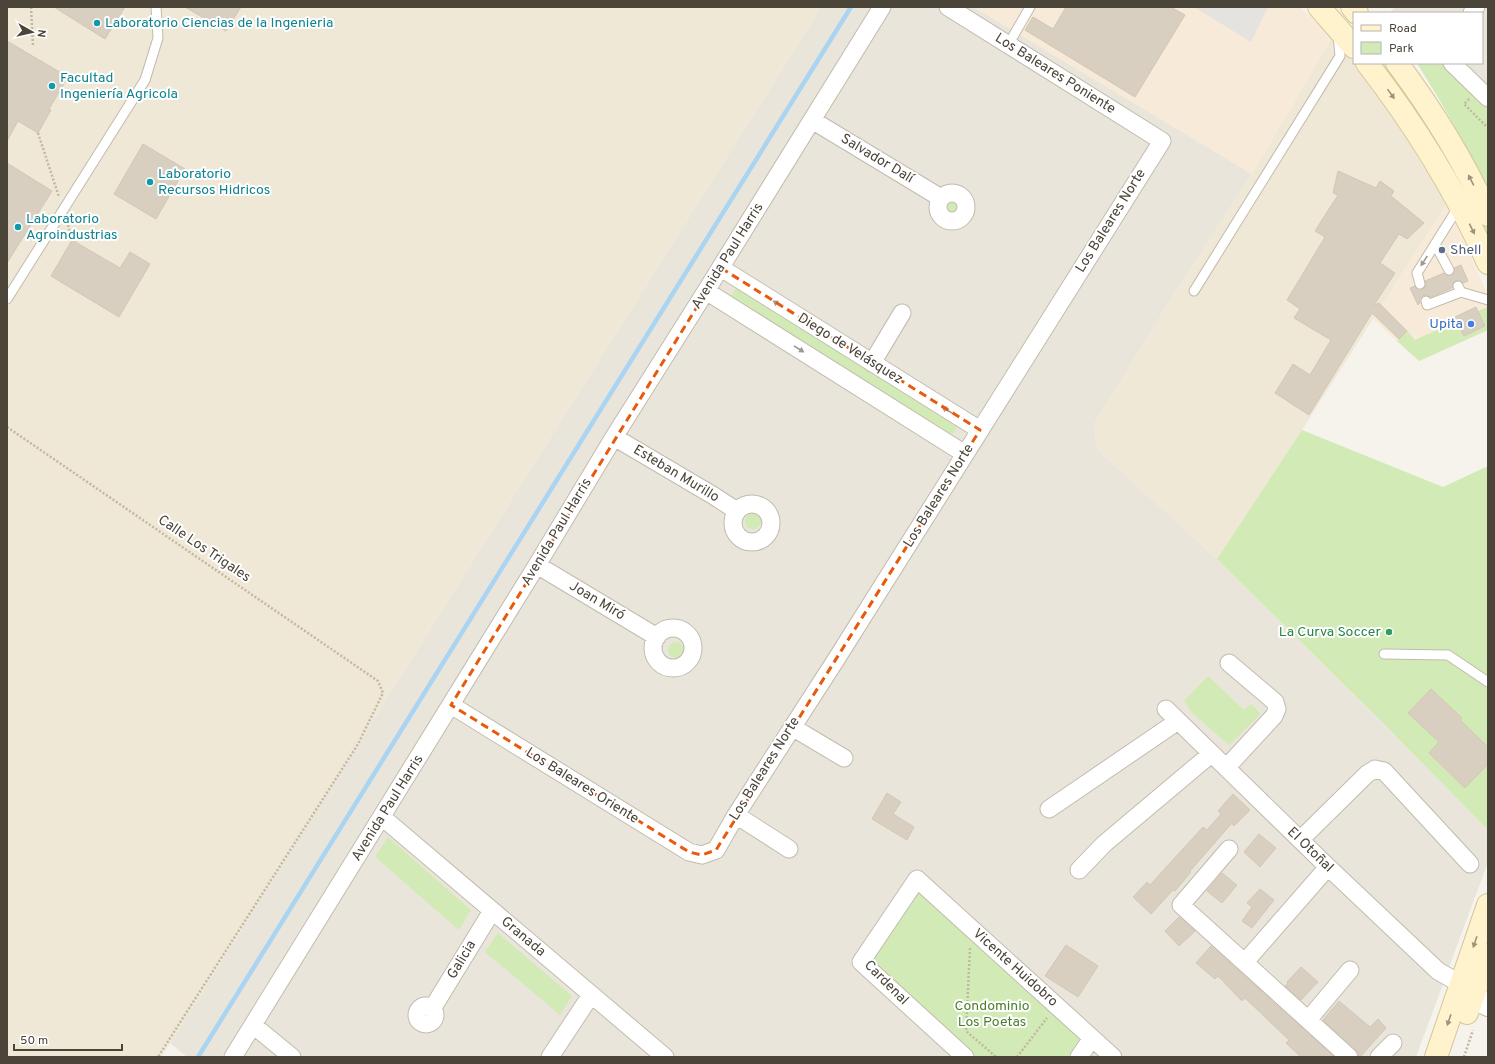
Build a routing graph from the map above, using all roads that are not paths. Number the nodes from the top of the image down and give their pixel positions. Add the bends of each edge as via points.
1 (156, 7) edge
2 (882, 7) edge
3 (948, 7) edge
4 (1030, 7) edge
5 (1319, 7) edge
6 (1337, 27) junction
7 (1008, 45) junction
8 (1353, 46) edge
9 (1368, 64) edge
10 (1398, 64) edge
11 (1453, 64) edge
12 (1483, 93) edge
13 (812, 120) junction
14 (1162, 141) joint
15 (941, 198) dead end
16 (1460, 205) junction
17 (1488, 215) edge
18 (1435, 244) junction
19 (1488, 263) edge
20 (720, 268) junction
21 (1449, 270) dead end
22 (1420, 284) dead end
23 (706, 291) junction
24 (1194, 291) dead end
25 (7, 299) edge
26 (1488, 300) edge
27 (1426, 301) dead end
28 (902, 313) dead end
29 (872, 362) junction
30 (980, 430) junction
31 (614, 437) junction
32 (965, 454) junction
33 (737, 511) dead end
34 (537, 565) junction
35 (657, 637) dead end
36 (1384, 654) dead end
37 (1229, 663) dead end
38 (1488, 682) edge
39 (451, 705) junction
40 (1166, 709) dead end
41 (1178, 721) junction
42 (792, 727) junction
43 (1211, 754) junction
44 (844, 758) dead end
45 (1226, 768) junction
46 (1049, 810) dead end
47 (736, 815) junction
48 (382, 817) junction
49 (1300, 840) junction
50 (789, 848) dead end
51 (1229, 849) dead end
52 (716, 850) joint
53 (1470, 864) dead end
54 (1328, 867) junction
55 (1079, 870) dead end
56 (917, 879) joint
57 (1488, 905) edge
58 (492, 911) junction
59 (1488, 955) edge
60 (1245, 962) junction
61 (1350, 970) dead end
62 (1478, 992) edge
63 (592, 995) junction
64 (432, 1009) dead end
65 (1308, 1020) junction
66 (253, 1025) junction
67 (1092, 1038) junction
68 (1393, 1043) dead end
69 (234, 1057) edge
70 (292, 1057) edge
71 (550, 1057) edge
72 (665, 1057) edge
73 (965, 1057) edge
74 (1079, 1057) edge
75 (1113, 1057) edge
76 (1349, 1057) edge
77 (1380, 1057) edge
78 (1436, 1057) edge
79 (1451, 1057) edge

1 - 25 lane via 158,38 145,80
2 - 13 street, Avenida Paul Harris
3 - 7 street, Los Baleares Poniente
4 - 7 lane
5 - 6 main road
6 - 8 main road
6 - 24 lane via 1340,56
7 - 14 street, Los Baleares Poniente
9 -> 16 main road via 1416,130
17 -> 10 main road via 1430,109
11 - 12 street
13 - 15 street, Salvador Dalí
13 - 20 street, Avenida Paul Harris
14 - 30 street, Los Baleares Norte
16 - 18 lane
16 -> 19 main road
18 - 21 lane
18 -> 22 lane via 1417,273
20 - 23 street, Avenida Paul Harris
29 -> 20 street, Diego de Velásquez
23 - 31 street, Avenida Paul Harris
23 -> 32 street, Diego de Velásquez
26 - 27 lane via 1459,289 1427,305
28 - 29 street
30 -> 29 street, Diego de Velásquez
30 - 32 street, Los Baleares Norte
31 - 33 street, Esteban Murillo
31 - 34 street, Avenida Paul Harris
32 - 42 street, Los Baleares Norte
34 - 35 street, Joan Miró
34 - 39 street, Avenida Paul Harris
36 - 38 lane via 1448,655
37 - 45 street via 1275,702 1277,710
39 - 48 street, Avenida Paul Harris
39 - 52 street, Los Baleares Oriente via 689,852 702,855
40 - 41 street, El Otoñal
41 - 43 street, El Otoñal
41 - 46 street
42 - 44 street
42 - 47 street, Los Baleares Norte
43 - 45 street, El Otoñal
43 - 55 street via 1104,844
45 - 49 street, El Otoñal
47 - 50 street
47 - 52 street, Los Baleares Norte
48 - 58 street, Granada
48 - 66 street, Avenida Paul Harris
49 - 53 street via 1375,769 1384,771
49 - 54 street, El Otoñal
51 - 60 street via 1181,905
54 - 60 street
54 - 62 street, El Otoñal via 1438,971
56 - 67 street, Vicente Huidobro
56 - 73 street, Cardenal via 861,962
57 -> 62 main road
58 - 63 street, Granada
58 - 64 street, Galicia
59 - 62 main road
60 - 65 street
61 - 65 street
62 -> 78 main road
62 - 79 main road
63 - 71 street
63 - 72 street, Granada
65 - 76 street
66 - 69 street, Avenida Paul Harris
66 - 70 street
67 - 74 street
67 - 75 street, Vicente Huidobro
68 - 77 street

